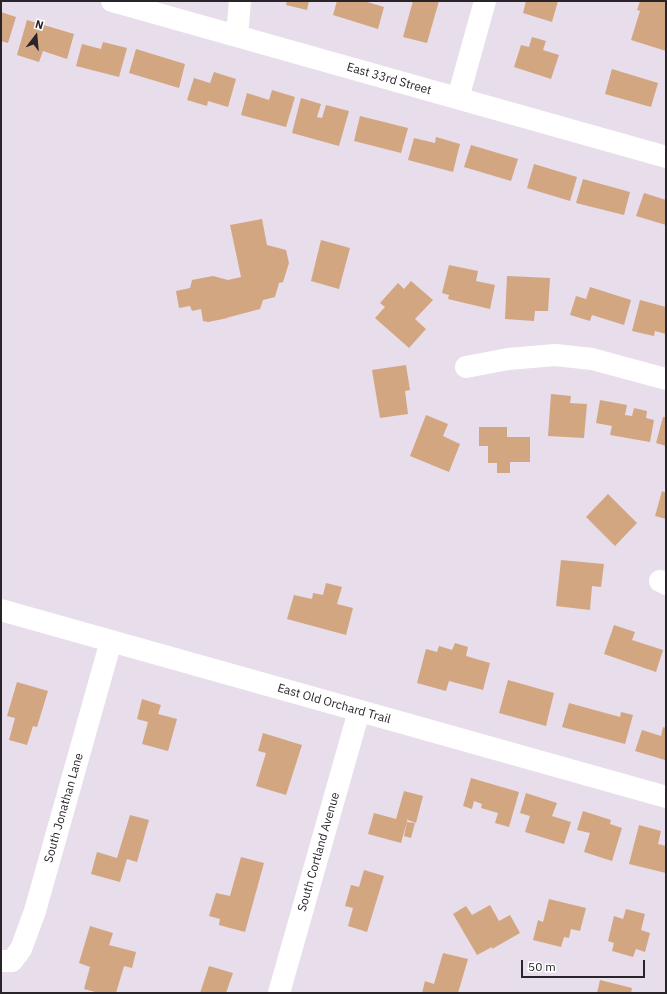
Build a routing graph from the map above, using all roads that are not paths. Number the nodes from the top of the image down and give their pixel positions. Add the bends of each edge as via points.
1 (112, 1) edge
2 (240, 1) edge
3 (486, 1) edge
4 (237, 36) junction
5 (458, 98) junction
6 (666, 157) edge
7 (466, 367) dead end
8 (666, 380) edge
9 (1, 610) edge
10 (111, 641) junction
11 (359, 711) junction
12 (666, 797) edge
13 (1, 961) edge
14 (279, 993) edge

1 - 4 street, East 33rd Street
2 - 4 street
3 - 5 street
4 - 5 street, East 33rd Street
5 - 6 street, East 33rd Street
7 - 8 street via 508,359 555,355 592,359
9 - 10 street, East Old Orchard Trail
10 - 11 street, East Old Orchard Trail
10 - 13 street, South Jonathan Lane via 35,911 21,949 12,961
11 - 12 street, East Old Orchard Trail
11 - 14 street, South Cortland Avenue

